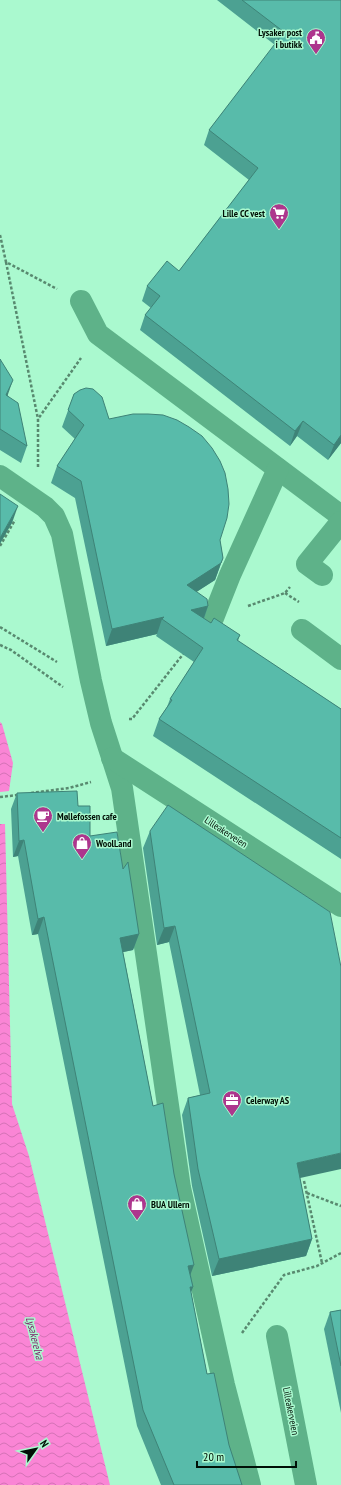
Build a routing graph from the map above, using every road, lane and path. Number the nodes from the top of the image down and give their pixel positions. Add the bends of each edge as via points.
1 (0, 235) edge
2 (6, 262) junction
3 (81, 301) joint
4 (98, 334) junction
5 (38, 419) junction
6 (278, 469) junction
7 (0, 476) edge
8 (29, 495) junction
9 (341, 516) edge
10 (341, 522) edge
11 (0, 546) edge
12 (315, 570) joint
13 (212, 618) joint
14 (0, 627) edge
15 (302, 630) dead end
16 (0, 645) edge
17 (341, 659) edge
18 (58, 663) dead end
19 (176, 663) dead end
20 (65, 689) dead end
21 (126, 720) dead end
22 (112, 758) junction
23 (122, 788) junction
24 (0, 797) edge
25 (341, 906) edge
26 (304, 1181) dead end
27 (307, 1193) junction
28 (341, 1206) edge
29 (341, 1253) edge
30 (322, 1263) junction
31 (246, 1327) dead end
32 (277, 1336) dead end
33 (250, 1485) edge
34 (306, 1485) edge

1 - 2 path
2 - 3 path
2 - 5 path
3 - 4 street
4 - 5 path
4 - 6 street
5 - 8 path via 38,475
6 - 9 street
6 - 13 street
7 - 8 street
8 - 11 path
8 - 22 street via 54,516 62,534 91,681
10 - 12 street
12 - 13 path via 285,594
14 - 18 path
15 - 17 street
16 - 20 path via 11,650
19 - 21 path via 132,719
22 - 23 street
22 - 25 street, Lilleakerveien
23 - 24 path via 101,780 69,788
23 - 33 street via 180,1188 224,1385
26 - 27 path
27 - 28 path
27 - 30 path
29 - 30 path
30 - 31 path via 284,1275
32 - 34 street, Lilleakerveien

